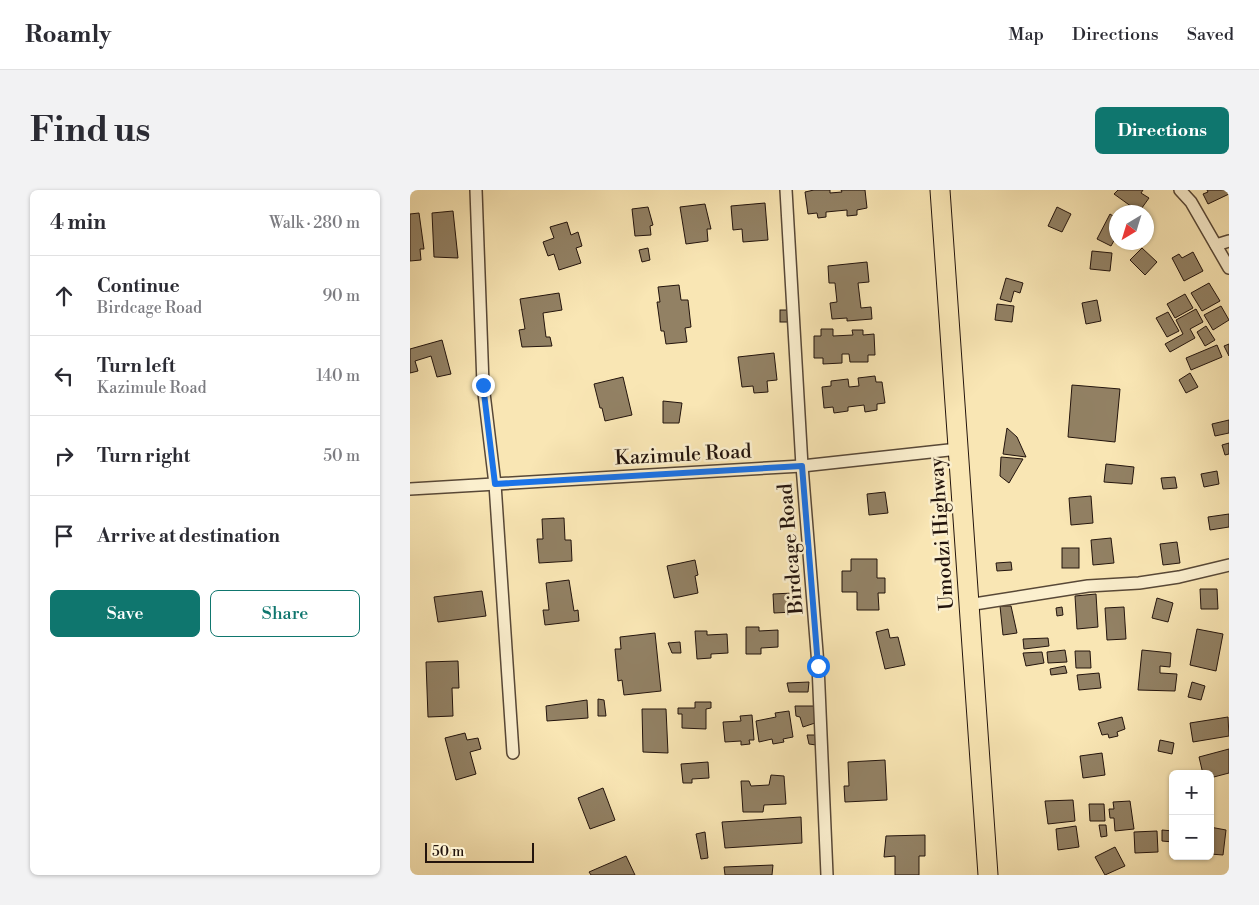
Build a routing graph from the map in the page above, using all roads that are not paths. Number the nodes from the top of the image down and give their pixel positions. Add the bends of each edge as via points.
1 (476, 190) edge
2 (786, 190) edge
3 (940, 190) edge
4 (1180, 190) edge
5 (1229, 241) edge
6 (1216, 245) junction
7 (1229, 268) edge
8 (958, 450) junction
9 (802, 466) junction
10 (495, 484) junction
11 (410, 489) edge
12 (1229, 566) edge
13 (968, 605) junction
14 (513, 753) dead end
15 (827, 875) edge
16 (988, 875) edge

1 - 10 street via 483,385
2 - 9 street, Birdcage Road
3 - 8 highway, Umodzi Highway
4 - 6 street via 1191,202
5 - 6 street
6 - 7 street
8 - 9 street, Kazimule Road
8 - 13 highway, Umodzi Highway
9 - 10 street, Kazimule Road
9 - 15 street, Birdcage Road via 818,666
10 - 11 street, Kazimule Road
10 - 14 street
12 - 13 street via 1179,578 1088,586
13 - 16 highway, Umodzi Highway

